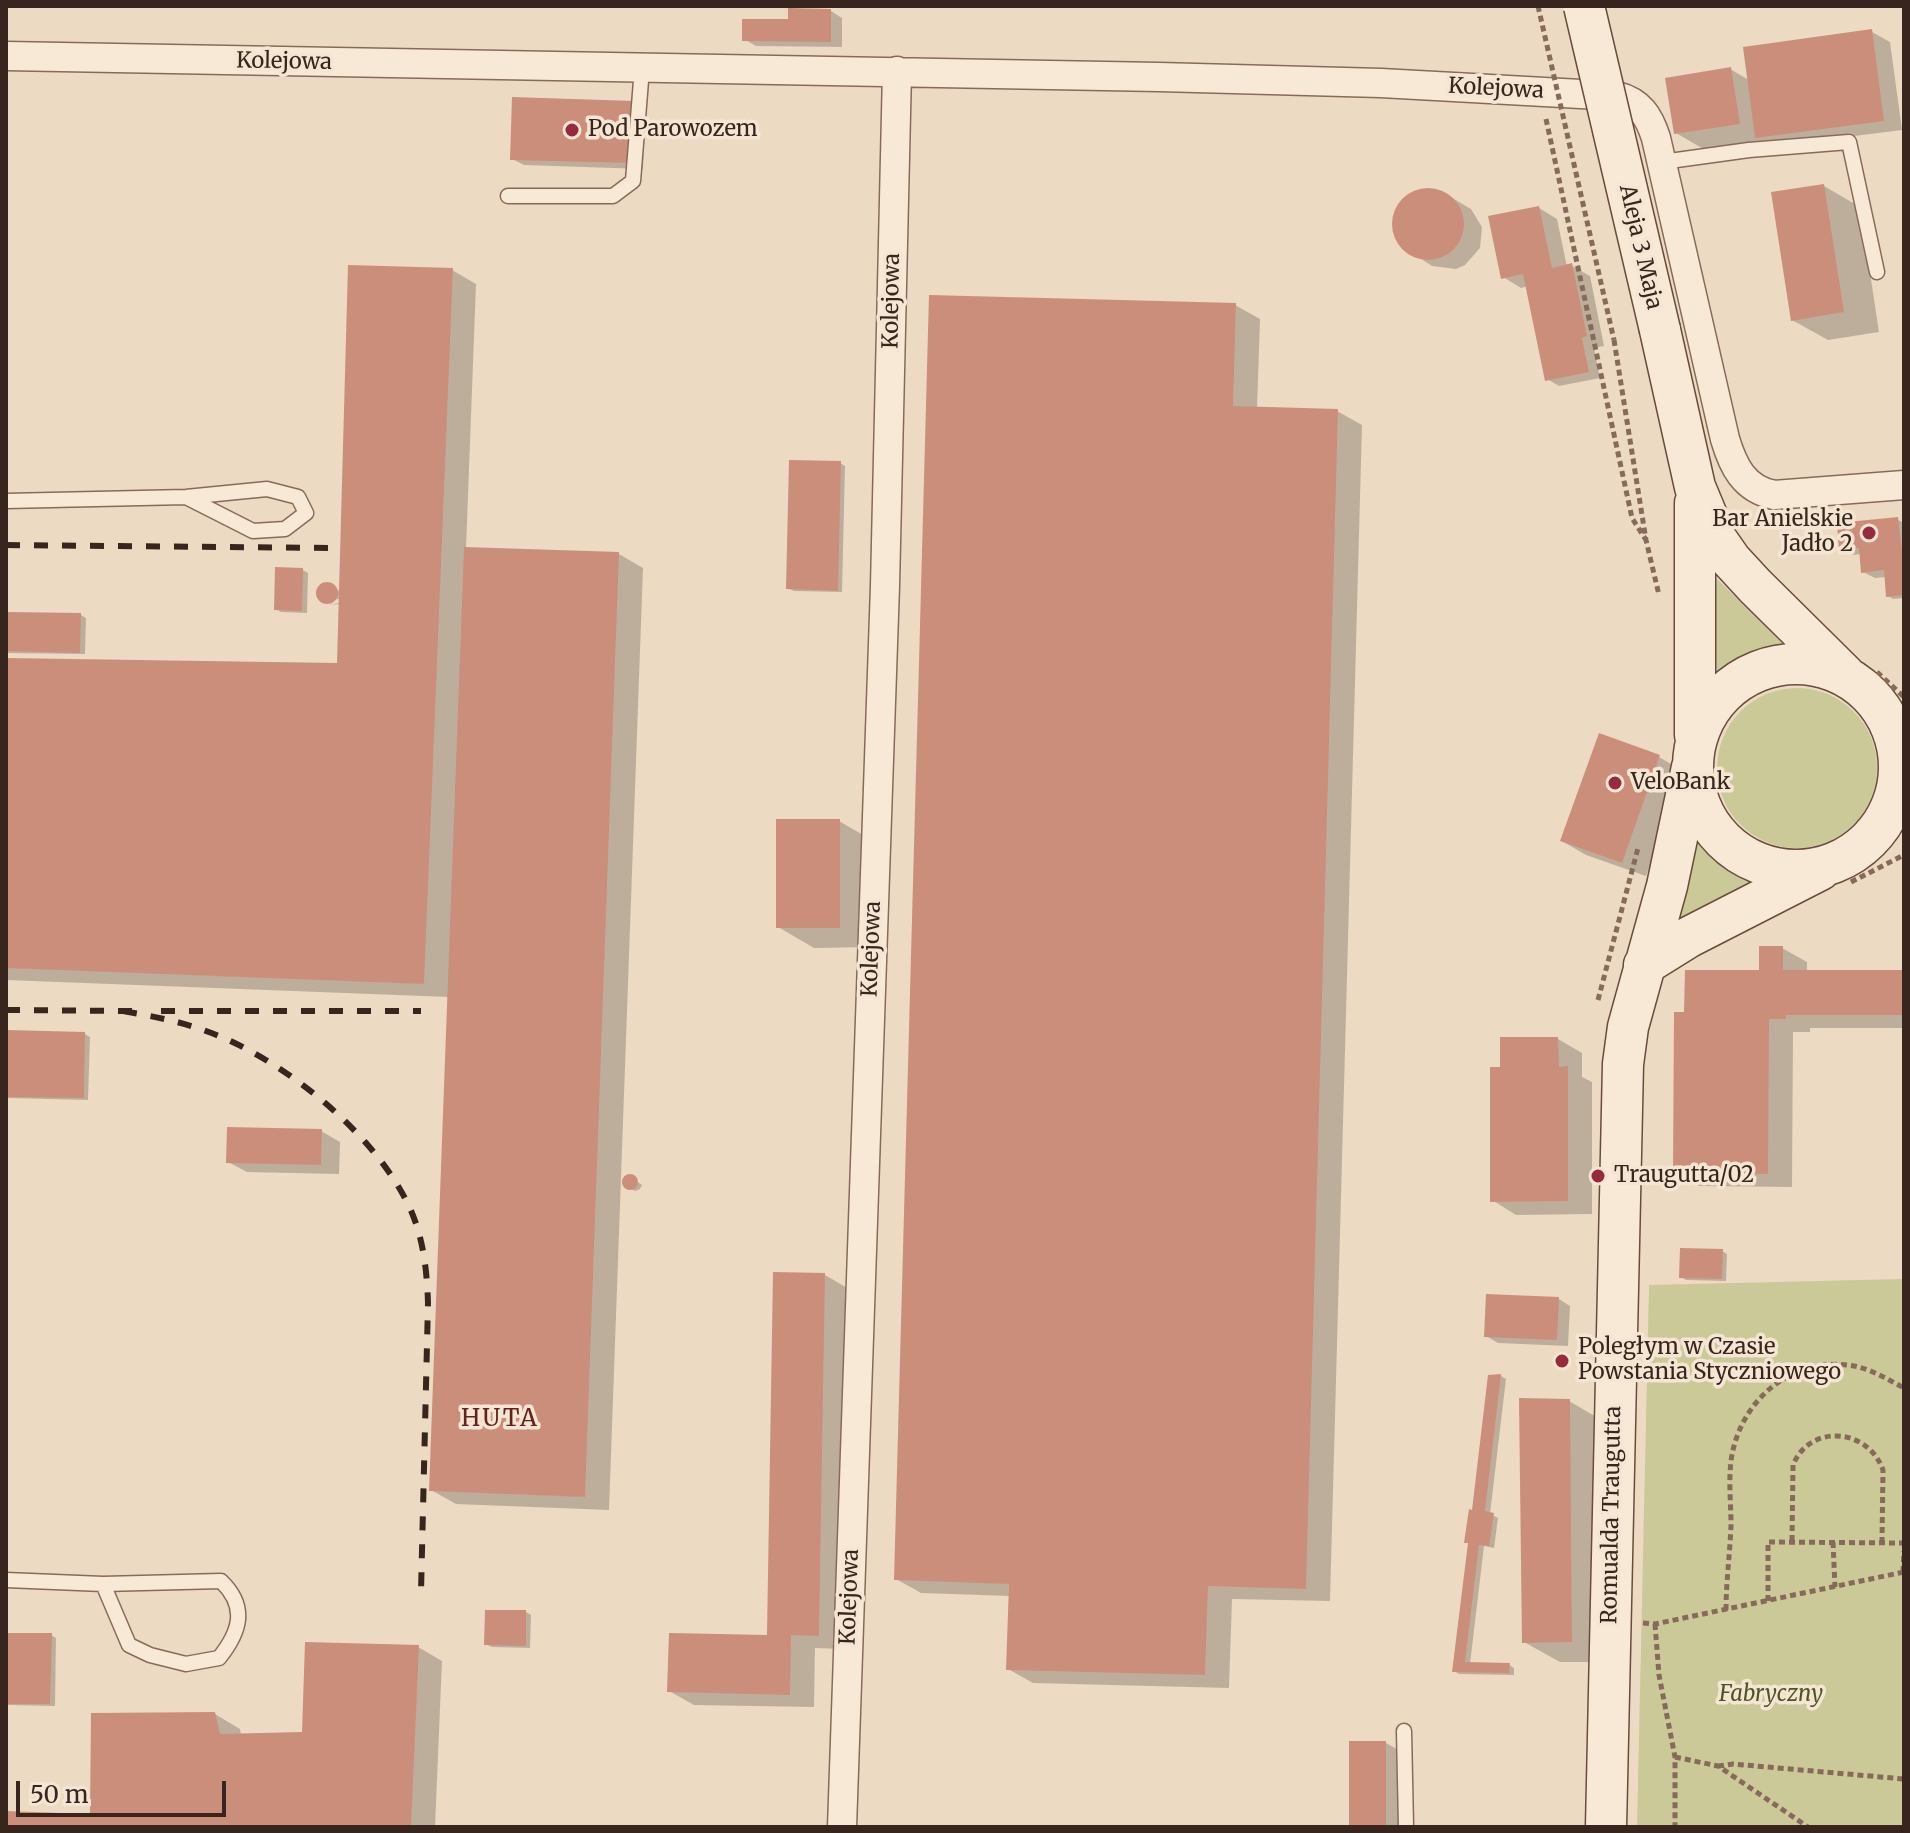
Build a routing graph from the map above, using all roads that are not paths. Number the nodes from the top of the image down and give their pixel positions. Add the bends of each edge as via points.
1 (1584, 6) edge
2 (6, 56) edge
3 (642, 68) junction
4 (897, 71) junction
5 (1662, 162) junction
6 (508, 196) dead end
7 (1877, 272) dead end
8 (1904, 485) edge
9 (1695, 487) junction
10 (186, 497) junction
11 (6, 501) edge
12 (1848, 677) junction
13 (1895, 723) edge
14 (1694, 751) junction
15 (1904, 830) edge
16 (1841, 859) junction
17 (1644, 965) junction
18 (6, 1580) edge
19 (103, 1584) junction
20 (1404, 1731) dead end
21 (842, 1827) edge
22 (1406, 1827) edge
23 (1606, 1827) edge

1 - 9 main road, Aleja 3 Maja, bridge
2 - 3 street, Kolejowa
3 - 4 street, Kolejowa
3 - 6 lane via 633,181 613,196
4 - 5 street, Kolejowa via 1365,83 1617,96 1646,113
4 - 21 street, Kolejowa via 885,586
5 - 7 lane via 1849,142
5 - 8 street, Kolejowa via 1735,467 1754,488 1774,495
9 - 12 main road, Aleja 3 Maja via 1731,560
9 - 14 main road, Aleja 3 Maja
10 - 10 lane via 267,489 298,497 306,513 285,529 253,531
10 - 11 lane
12 - 13 main road
12 - 14 main road via 1804,664 1759,670 1732,685 1711,708
13 - 16 main road via 1898,782 1889,811 1872,837
14 - 16 main road via 1697,797 1710,825 1744,857 1788,870
14 - 17 main road, Romualda Traugutta via 1667,886
15 - 16 main road
16 - 17 main road
17 - 23 main road, Romualda Traugutta via 1628,1027 1621,1096
18 - 19 lane
19 - 19 lane via 221,1581 236,1604 237,1633 219,1658 186,1664 150,1655 129,1645
20 - 22 lane

